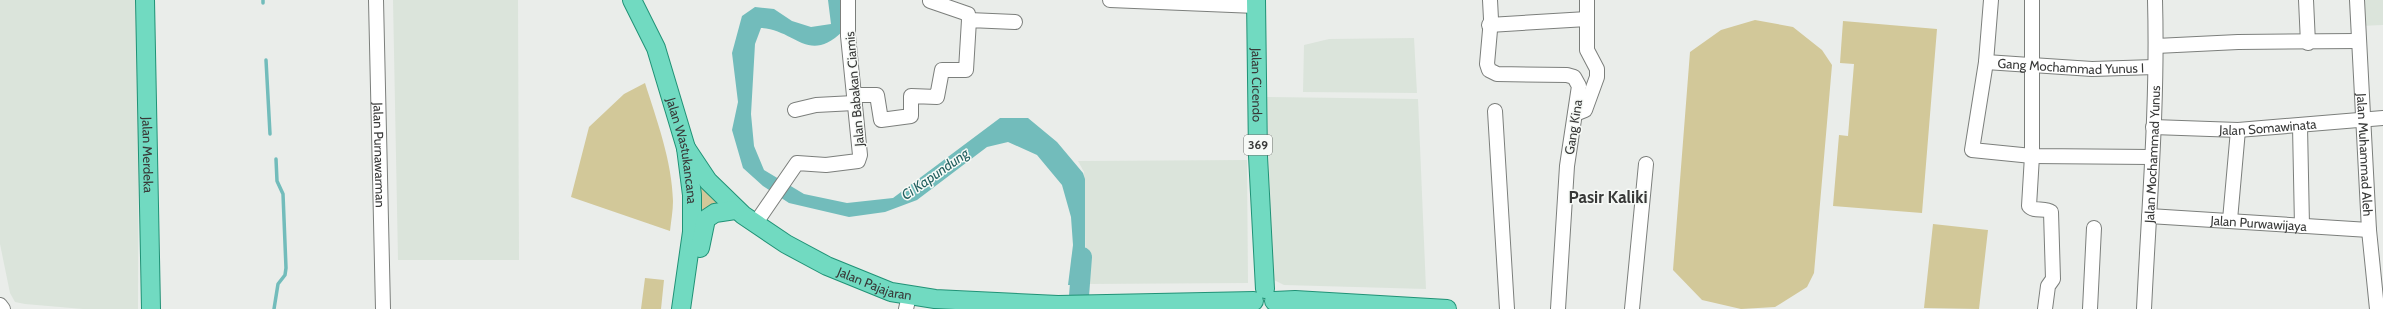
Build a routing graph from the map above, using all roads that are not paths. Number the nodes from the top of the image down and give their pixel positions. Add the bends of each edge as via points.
1 (145, 0) edge
2 (157, 0) edge
3 (376, 0) edge
4 (632, 0) edge
5 (848, 0) edge
6 (1110, 0) edge
7 (1490, 0) edge
8 (1587, 0) edge
9 (1991, 0) edge
10 (2032, 0) edge
11 (2155, 0) edge
12 (2306, 0) edge
13 (2357, 0) edge
14 (930, 2) dead end
15 (1256, 3) edge
16 (969, 20) junction
17 (1587, 20) junction
18 (1016, 22) dead end
19 (1489, 25) junction
20 (2357, 41) junction
21 (2308, 42) junction
22 (2156, 46) junction
23 (1986, 62) junction
24 (2033, 66) junction
25 (2155, 67) junction
26 (854, 99) junction
27 (795, 110) dead end
28 (1495, 111) dead end
29 (1575, 114) junction
30 (2383, 118) edge
31 (2363, 120) junction
32 (2300, 126) junction
33 (2153, 127) junction
34 (2238, 130) junction
35 (686, 148) junction
36 (2032, 156) junction
37 (2152, 157) junction
38 (1646, 164) dead end
39 (735, 210) junction
40 (2149, 216) junction
41 (2230, 220) junction
42 (755, 224) junction
43 (2302, 226) junction
44 (2094, 228) dead end
45 (2369, 230) junction
46 (908, 302) edge
47 (1264, 302) edge
48 (0, 305) edge
49 (1131, 306) edge
50 (3, 309) edge
51 (151, 309) edge
52 (162, 309) edge
53 (383, 309) edge
54 (681, 309) edge
55 (691, 309) edge
56 (1447, 309) edge
57 (1507, 309) edge
58 (1558, 309) edge
59 (1632, 309) edge
60 (2046, 309) edge
61 (2090, 309) edge
62 (2144, 309) edge
63 (2377, 309) edge

1 - 51 main road, Jalan Merdeka
2 - 52 main road, Jalan Merdeka
3 - 53 street, Jalan Purnawarman
4 - 35 main road, Jalan Wastukancana via 656,48
5 - 26 street, Jalan Babakan Ciamis via 848,36
6 - 15 street
7 - 19 street
8 - 17 street
9 - 23 street
10 - 24 street
11 - 22 street, Jalan Mochammad Yunus
12 - 21 street
13 - 20 street, Jalan Muhammad Aleh
14 - 16 street via 968,14
15 - 47 main road, Jalan Cicendo / 369 via 1258,168
16 - 18 street
16 - 26 street via 966,70 942,70 937,97 911,96 911,116 881,120 877,94
17 - 19 street
17 - 29 street via 1587,50 1597,69 1597,77 1585,110
19 - 29 street, Gang Kina via 1489,70 1496,74 1574,77 1579,86
20 - 21 street
20 - 31 street, Jalan Muhammad Aleh
21 - 22 street
22 - 25 street, Jalan Mochammad Yunus
23 - 24 street, Gang Mochammad Yunus I
23 - 36 street via 1972,150
24 - 25 street, Gang Mochammad Yunus I via 2092,69
24 - 36 street
25 - 33 street, Jalan Mochammad Yunus
26 - 27 street
26 - 42 street, Jalan Babakan Ciamis via 860,155 858,161 854,164 826,165 797,163
28 - 57 street
29 - 58 street, Gang Kina via 1567,166
30 - 31 street, Jalan Somawinata
31 - 32 street, Jalan Somawinata
31 - 45 street, Jalan Muhammad Aleh
32 - 34 street, Jalan Somawinata
32 - 43 street
33 - 34 street, Jalan Somawinata
33 - 37 street, Jalan Mochammad Yunus
34 - 41 street
35 - 39 main road, Jalan Pajajaran via 708,181
35 - 54 main road, Jalan Wastukancana via 692,213
36 - 37 street
36 - 60 street via 2029,206 2052,212 2053,272 2052,281 2048,286
37 - 40 street, Jalan Mochammad Yunus
38 - 59 street
39 - 42 main road, Jalan Pajajaran
39 - 55 main road, Jalan Wastukancana via 715,213 706,218
40 - 41 street, Jalan Purwawijaya
40 - 62 street, Jalan Mochammad Yunus
41 - 43 street, Jalan Purwawijaya
42 - 46 main road, Jalan Pajajaran via 786,244 834,269
43 - 45 street, Jalan Purwawijaya
44 - 61 street
45 - 63 street, Jalan Muhammad Aleh
46 - 49 main road, Jalan Pajajaran
47 - 49 main road, Jalan Pajajaran
47 - 56 main road, Jalan Pajajaran via 1295,300
48 - 50 street

